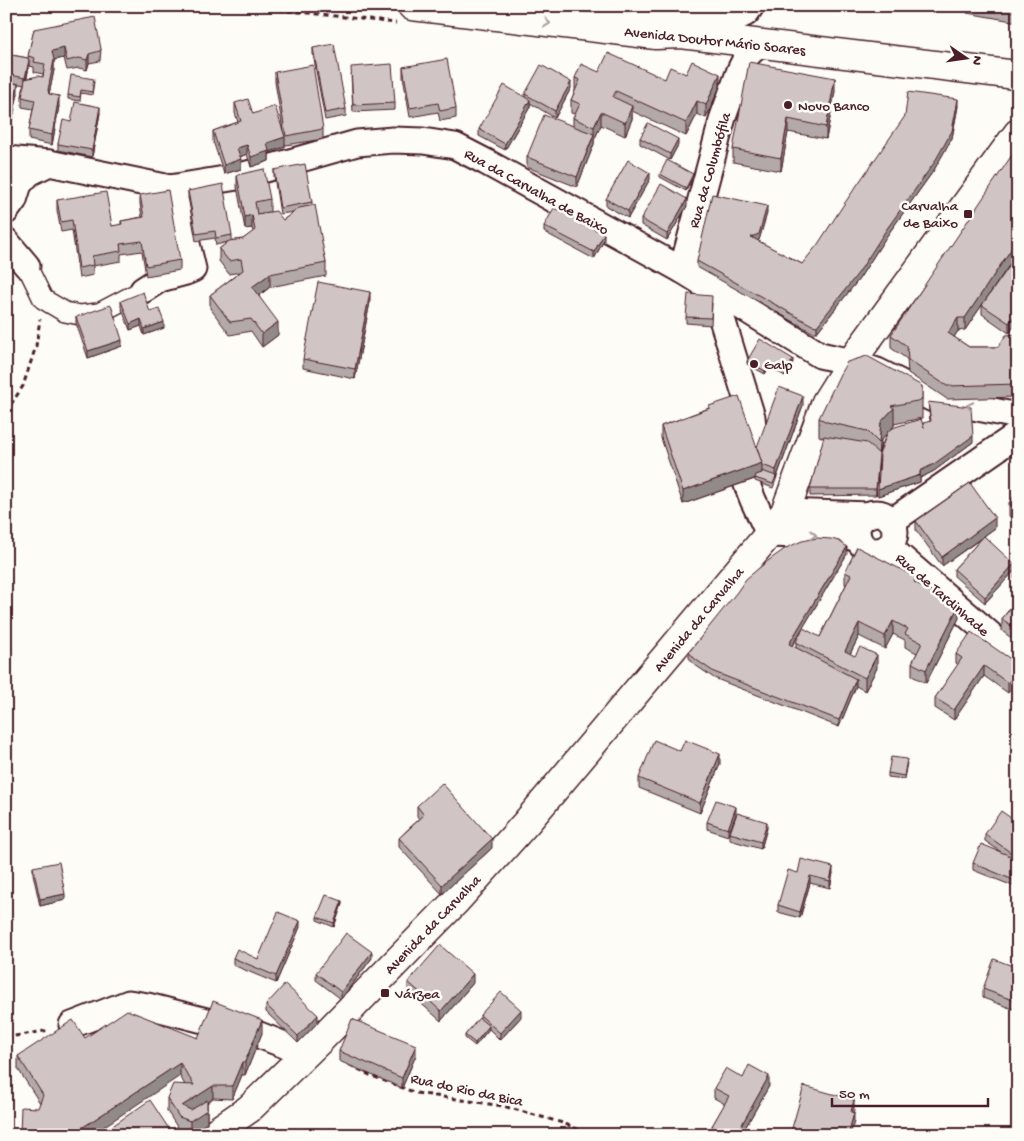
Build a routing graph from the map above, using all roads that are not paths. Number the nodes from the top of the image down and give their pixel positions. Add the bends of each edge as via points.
1 (412, 6) edge
2 (605, 6) edge
3 (757, 21) edge
4 (656, 35) junction
5 (1018, 58) edge
6 (740, 70) junction
7 (1018, 76) edge
8 (1018, 133) edge
9 (6, 159) edge
10 (49, 163) junction
11 (170, 188) junction
12 (6, 212) edge
13 (6, 241) edge
14 (27, 266) joint
15 (682, 270) junction
16 (704, 284) junction
17 (143, 290) joint
18 (851, 362) junction
19 (1018, 416) edge
20 (1018, 434) edge
21 (784, 512) junction
22 (869, 515) junction
23 (892, 521) junction
24 (769, 534) junction
25 (858, 537) junction
26 (889, 546) junction
27 (1018, 664) edge
28 (72, 1025) edge
29 (312, 1046) junction
30 (211, 1135) edge

1 -> 4 street, Avenida Doutor Mário Soares
2 - 3 street, Avenida Doutor Mário Soares via 723,23
3 - 4 street, Avenida Doutor Mário Soares
3 - 5 street, Avenida Doutor Mário Soares
3 - 6 street, Rua da Columbófila via 756,46
3 - 7 street, Avenida Doutor Mário Soares
4 - 6 street via 680,43 728,48 741,57
6 - 15 street, Rua da Columbófila via 723,117
8 - 18 street, Avenida da Carvalha
9 - 10 street, Rua da Carvalha de Baixo
10 - 11 street, Rua da Carvalha de Baixo
10 - 12 street via 29,173 19,184
11 - 15 street, Rua da Carvalha de Baixo via 237,177 357,143 393,140 431,142 455,146 471,154
11 - 17 street via 179,210 193,268 160,279
13 - 14 street
14 - 17 street via 43,299 65,312 80,315 99,313
15 - 16 street, Rua da Carvalha de Baixo
16 - 18 street, Rua da Carvalha de Baixo via 820,355
16 - 24 street via 722,319 752,417 754,438 746,482
19 -> 18 street, Rua da Carvalha de Baixo via 933,398
18 - 21 street, Avenida da Carvalha via 826,402
20 - 23 street
21 - 22 street
21 - 24 street, Avenida da Carvalha
22 - 23 street via 882,514
22 - 25 street via 859,524
23 - 26 street via 895,537
24 -> 25 street
24 - 29 street, Avenida da Carvalha via 526,824 456,901
25 - 26 street via 870,551
26 - 27 street, Rua de Tardinhade via 994,638
28 - 29 street via 129,1004
29 - 30 street, Avenida da Carvalha via 249,1109

